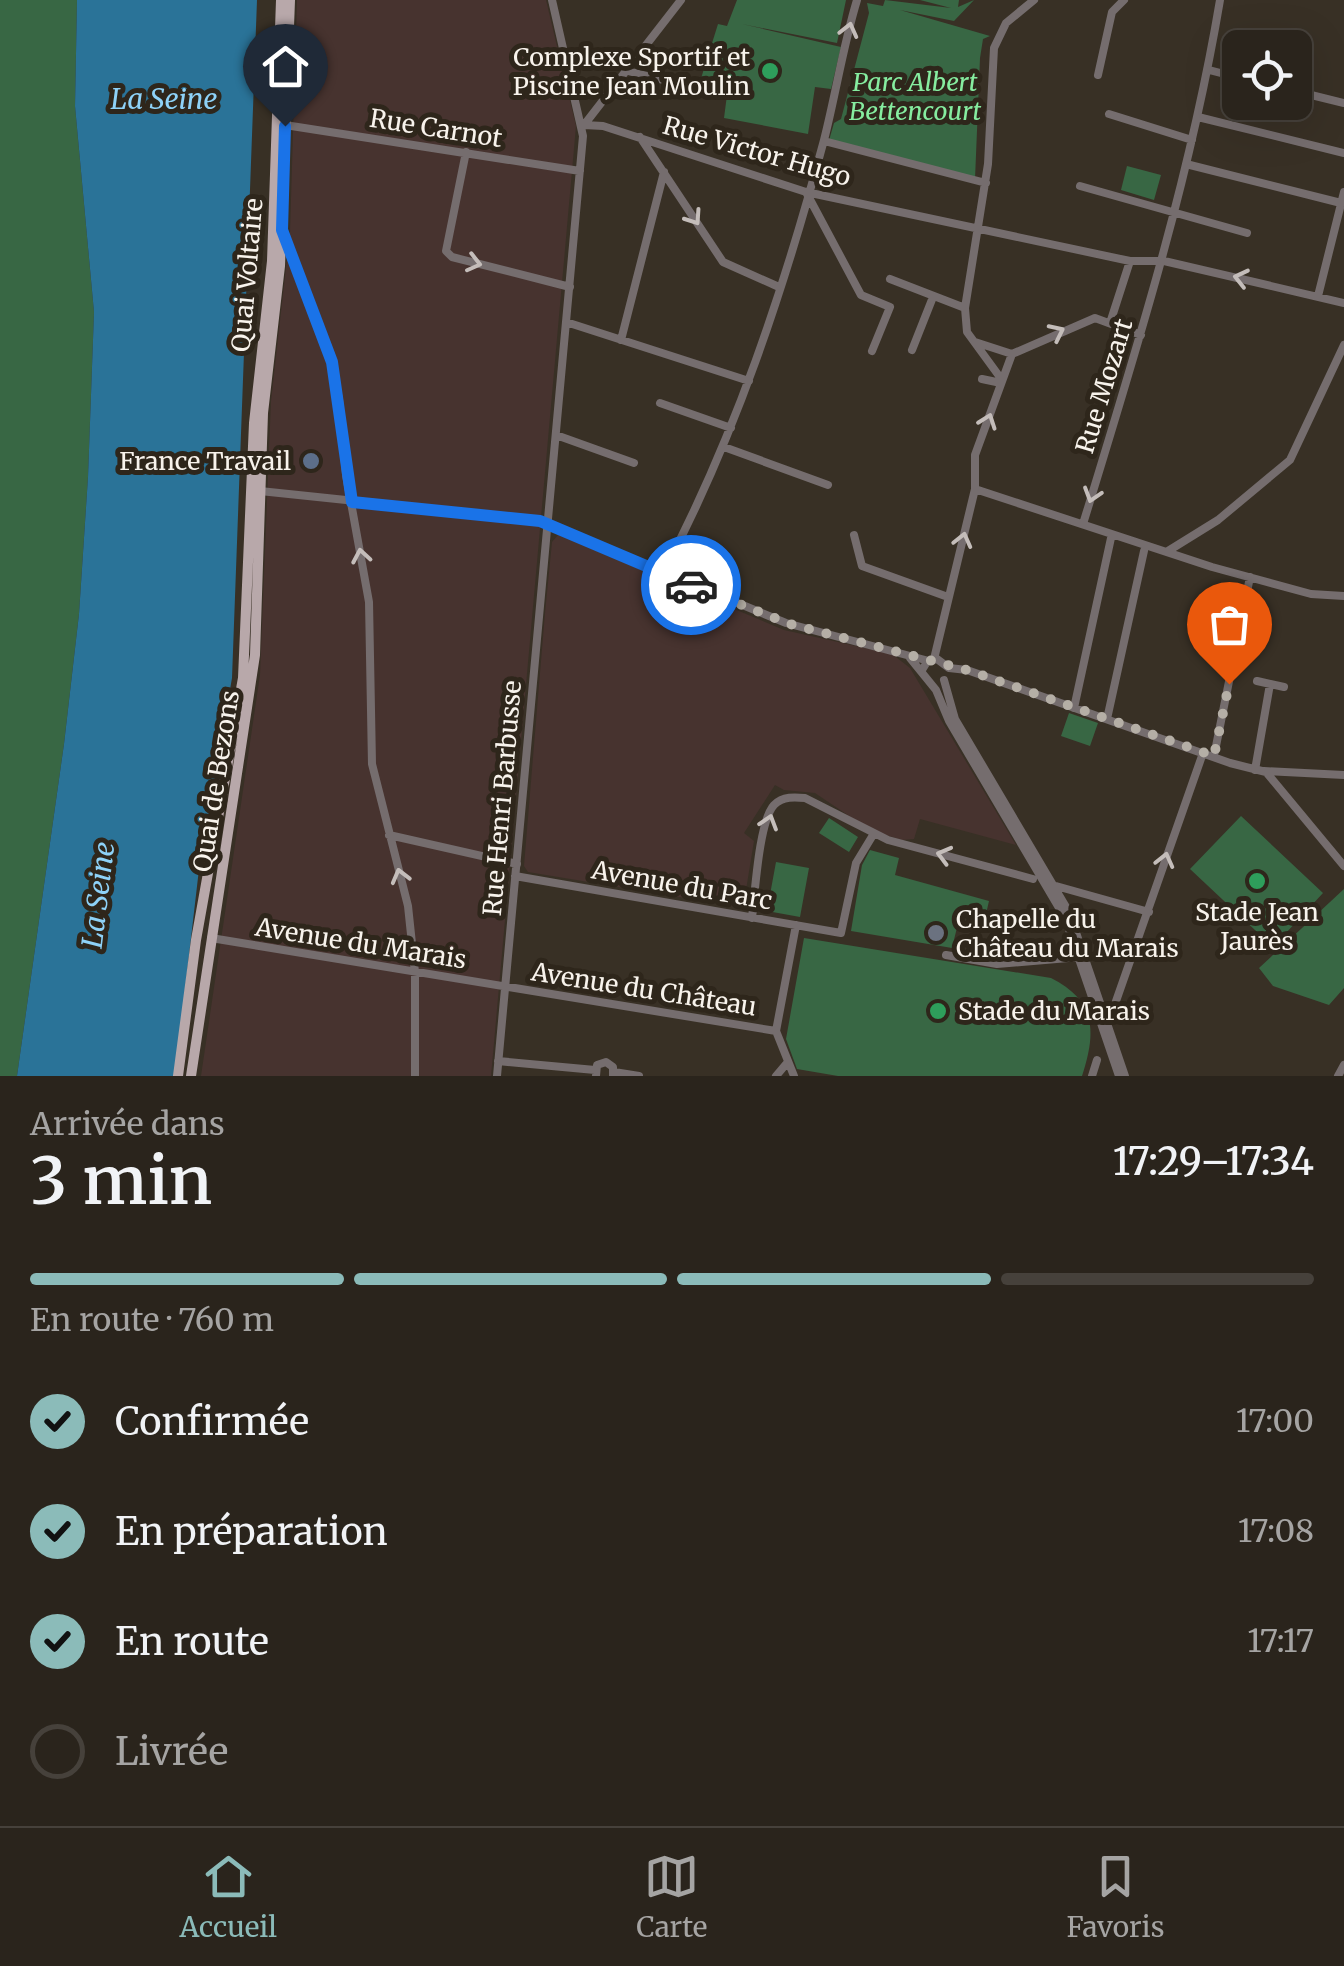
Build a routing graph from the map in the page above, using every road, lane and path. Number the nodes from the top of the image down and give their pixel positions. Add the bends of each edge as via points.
1 (281, 0) edge
2 (290, 0) edge
3 (551, 0) edge
4 (681, 0) edge
5 (857, 0) edge
6 (1034, 0) edge
7 (1124, 0) edge
8 (1220, 0) edge
9 (1209, 70) junction
10 (628, 71) junction
11 (1222, 73) edge
12 (1098, 75) dead end
13 (697, 89) dead end
14 (1312, 95) edge
15 (1344, 102) edge
16 (1109, 114) dead end
17 (1198, 118) junction
18 (584, 125) junction
19 (285, 126) junction
20 (640, 137) junction
21 (824, 140) junction
22 (1192, 140) junction
23 (466, 152) junction
24 (1344, 153) edge
25 (1186, 164) junction
26 (580, 171) junction
27 (664, 172) junction
28 (986, 183) junction
29 (1080, 186) dead end
30 (806, 192) junction
31 (1344, 192) edge
32 (1341, 203) junction
33 (1175, 213) junction
34 (979, 228) junction
35 (282, 230) junction
36 (1246, 233) dead end
37 (1130, 261) junction
38 (1164, 261) junction
39 (890, 279) dead end
40 (570, 287) junction
41 (779, 287) junction
42 (1318, 296) junction
43 (933, 297) junction
44 (1344, 302) edge
45 (965, 308) junction
46 (566, 322) junction
47 (1110, 323) junction
48 (1141, 335) junction
49 (621, 340) junction
50 (975, 342) junction
51 (1344, 345) edge
52 (912, 350) dead end
53 (872, 351) dead end
54 (1012, 354) junction
55 (982, 380) dead end
56 (749, 382) junction
57 (1002, 382) junction
58 (660, 403) dead end
59 (731, 428) junction
60 (556, 436) junction
61 (724, 447) junction
62 (634, 463) dead end
63 (828, 484) dead end
64 (975, 489) junction
65 (255, 492) junction
66 (352, 502) junction
67 (548, 524) junction
68 (1083, 524) junction
69 (854, 535) dead end
70 (1111, 536) junction
71 (1145, 547) junction
72 (1168, 551) junction
73 (663, 573) junction
74 (1250, 576) junction
75 (1344, 583) edge
76 (1342, 596) edge
77 (948, 597) junction
78 (902, 653) junction
79 (932, 660) junction
80 (922, 670) junction
81 (948, 673) junction
82 (1257, 682) dead end
83 (931, 684) junction
84 (1270, 684) junction
85 (1284, 686) dead end
86 (1074, 708) junction
87 (1108, 719) junction
88 (1203, 752) junction
89 (1214, 756) junction
90 (1260, 770) junction
91 (1344, 775) edge
92 (873, 835) junction
93 (389, 836) junction
94 (1030, 855) junction
95 (517, 864) junction
96 (1344, 866) edge
97 (1016, 875) junction
98 (516, 876) junction
99 (1033, 879) dead end
100 (1056, 886) junction
101 (201, 912) junction
102 (1150, 912) junction
103 (752, 918) junction
104 (796, 925) junction
105 (210, 938) junction
106 (1134, 952) junction
107 (946, 955) dead end
108 (1097, 955) dead end
109 (194, 956) junction
110 (1080, 956) junction
111 (414, 972) junction
112 (505, 986) junction
113 (1108, 1024) junction
114 (776, 1031) junction
115 (498, 1060) junction
116 (1098, 1060) dead end
117 (787, 1062) junction
118 (1344, 1066) edge
119 (595, 1073) edge
120 (614, 1074) edge
121 (178, 1076) edge
122 (195, 1076) edge
123 (415, 1076) edge
124 (497, 1076) edge
125 (638, 1076) edge
126 (776, 1076) edge
127 (794, 1076) edge
128 (1092, 1076) edge
129 (1122, 1076) edge
130 (1338, 1076) edge

1 - 65 main road, Quai Voltaire
2 - 19 main road, Quai Voltaire
3 - 18 street
4 - 10 street
21 -> 5 street
6 - 28 street via 1006,23 994,48
7 - 12 street via 1112,12
8 - 9 street, Rue Mozart
9 - 11 street
9 - 17 street, Rue Mozart
10 - 13 street
10 - 18 street
14 - 15 street
16 - 22 street
17 - 22 street, Rue Mozart
17 - 24 street
18 - 20 street, Rue Victor Hugo
18 - 26 street, Rue Henri Barbusse
19 - 23 street, Rue Carnot
19 - 35 main road, Quai Voltaire
20 - 27 street
20 - 30 street, Rue Victor Hugo
21 - 28 street
21 - 30 street
22 - 25 street, Rue Mozart
23 - 26 street, Rue Carnot
23 -> 40 street via 446,251
25 - 32 street
25 - 33 street, Rue Mozart
26 - 40 street, Rue Henri Barbusse
27 -> 41 street via 723,262
27 - 49 street
28 - 34 street
29 - 33 street
30 - 34 street, Rue Victor Hugo
30 - 41 street
30 - 53 street via 861,295 890,307
31 - 32 street
32 - 42 street
33 - 36 street
33 - 38 street, Rue Mozart
34 - 37 street, Rue Victor Hugo
34 - 45 street
35 - 65 main road, Quai Voltaire
35 - 66 street via 332,362
37 - 38 street, Rue Victor Hugo
37 - 47 street
42 -> 38 street, Rue Victor Hugo
38 - 48 street, Rue Mozart
39 - 43 street
40 - 46 street, Rue Henri Barbusse
41 - 56 street
42 - 44 street, Rue Victor Hugo
43 - 45 street
43 - 52 street
45 - 50 street via 964,324
46 - 49 street
46 - 60 street, Rue Henri Barbusse
47 - 48 street
54 -> 47 street via 1085,319
48 -> 68 street, Rue Mozart
49 - 56 street
50 - 54 street
50 - 57 street
51 - 72 street via 1303,440 1283,468
54 - 57 street
55 - 57 street
56 - 59 street
64 -> 57 street via 976,454
58 - 59 street
59 - 61 street
60 - 62 street
60 - 67 street, Rue Henri Barbusse
61 - 63 street
61 - 73 street
64 - 68 street
77 -> 64 street
65 - 66 street
65 - 101 main road, Quai de Bezons via 243,678
65 - 105 main road, Quai de Bezons via 255,655
66 - 67 street
93 -> 66 street via 369,739 368,602
67 - 73 street
67 - 95 street, Rue Henri Barbusse
68 - 70 street
69 - 77 street via 862,566
70 - 71 street
70 - 86 street
71 - 72 street
71 - 87 street
72 - 74 street
73 - 78 street via 786,623
74 - 76 street
74 - 89 street
75 - 76 street
77 - 79 street
78 - 79 street
78 - 80 street
79 - 80 street
79 - 81 street
80 - 83 street
81 - 83 street
81 - 86 street
81 - 100 street via 950,711
82 - 84 street
83 - 94 street
84 - 85 street
84 - 90 street
86 - 87 street
87 - 88 street
88 - 89 street
102 -> 88 street
89 - 90 street
90 - 91 street
90 - 96 street
97 -> 92 street
103 -> 92 street via 766,824 782,799 806,798
92 - 104 street, Avenue du Parc via 856,863 842,933
93 - 95 street
111 -> 93 street via 408,906
94 - 97 street
94 - 110 street
95 - 98 street, Rue Henri Barbusse
97 - 99 street
98 - 103 street, Avenue du Parc
98 - 112 street, Rue Henri Barbusse
100 - 102 street
100 - 113 street
101 - 105 main road
101 - 109 main road, Quai de Bezons
102 - 106 street
103 - 104 street, Avenue du Parc
104 - 114 street
105 - 109 main road
105 - 111 street, Avenue du Marais
105 - 122 main road, Quai de Bezons
106 - 108 street
106 - 113 street
107 - 110 street via 997,964
109 - 121 main road, Quai de Bezons
110 - 129 street
111 - 112 street, Avenue du Marais
111 - 123 street
112 - 114 street, Avenue du Château
112 - 115 street, Rue Henri Barbusse
113 - 129 street
114 - 117 street
115 - 119 street
115 - 124 street, Rue Henri Barbusse
116 - 128 street
117 - 126 street
117 - 127 street
118 - 130 street
119 - 120 street via 606,1062
120 - 125 street

